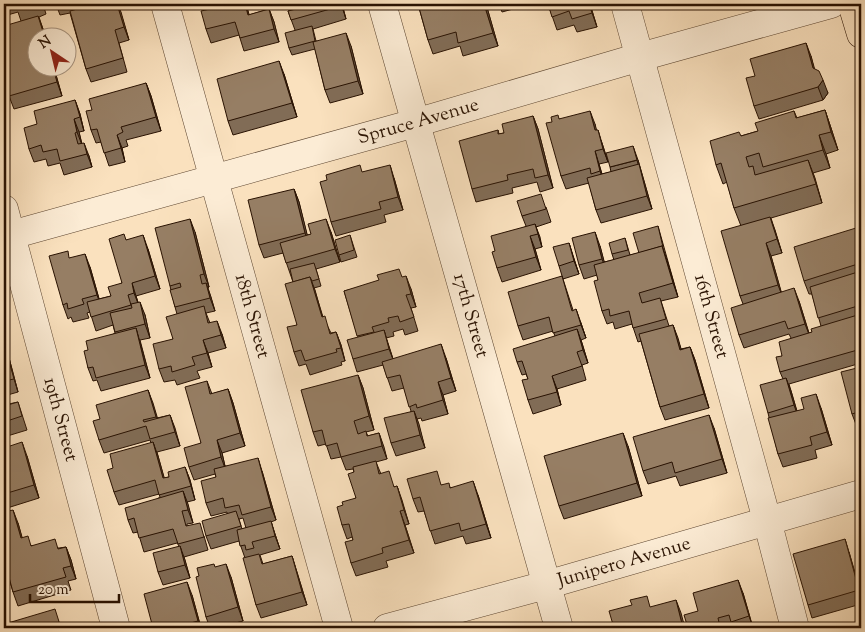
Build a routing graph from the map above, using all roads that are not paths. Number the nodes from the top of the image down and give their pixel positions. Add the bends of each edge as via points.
1 (165, 4) edge
2 (382, 4) edge
3 (625, 4) edge
4 (831, 4) edge
5 (852, 4) edge
6 (861, 34) edge
7 (640, 56) junction
8 (415, 123) junction
9 (215, 178) junction
10 (6, 227) edge
11 (861, 494) edge
12 (767, 520) junction
13 (546, 585) junction
14 (116, 628) edge
15 (339, 628) edge
16 (387, 628) edge
17 (559, 628) edge
18 (795, 628) edge

1 - 9 street, 18th Street
2 - 8 street, 17th Street
3 - 7 street, 16th Street
4 - 7 street, Spruce Avenue
5 - 6 main road
7 - 8 street, Spruce Avenue
7 - 12 street, 16th Street
8 - 9 street, Spruce Avenue
8 - 13 street, 17th Street
9 - 10 street, Spruce Avenue
9 - 15 street, 18th Street
10 - 14 street, 19th Street
11 - 12 street, Junipero Avenue
12 - 13 street, Junipero Avenue
12 - 18 street, 16th Street
13 - 16 street, Junipero Avenue
13 - 17 street, 17th Street

